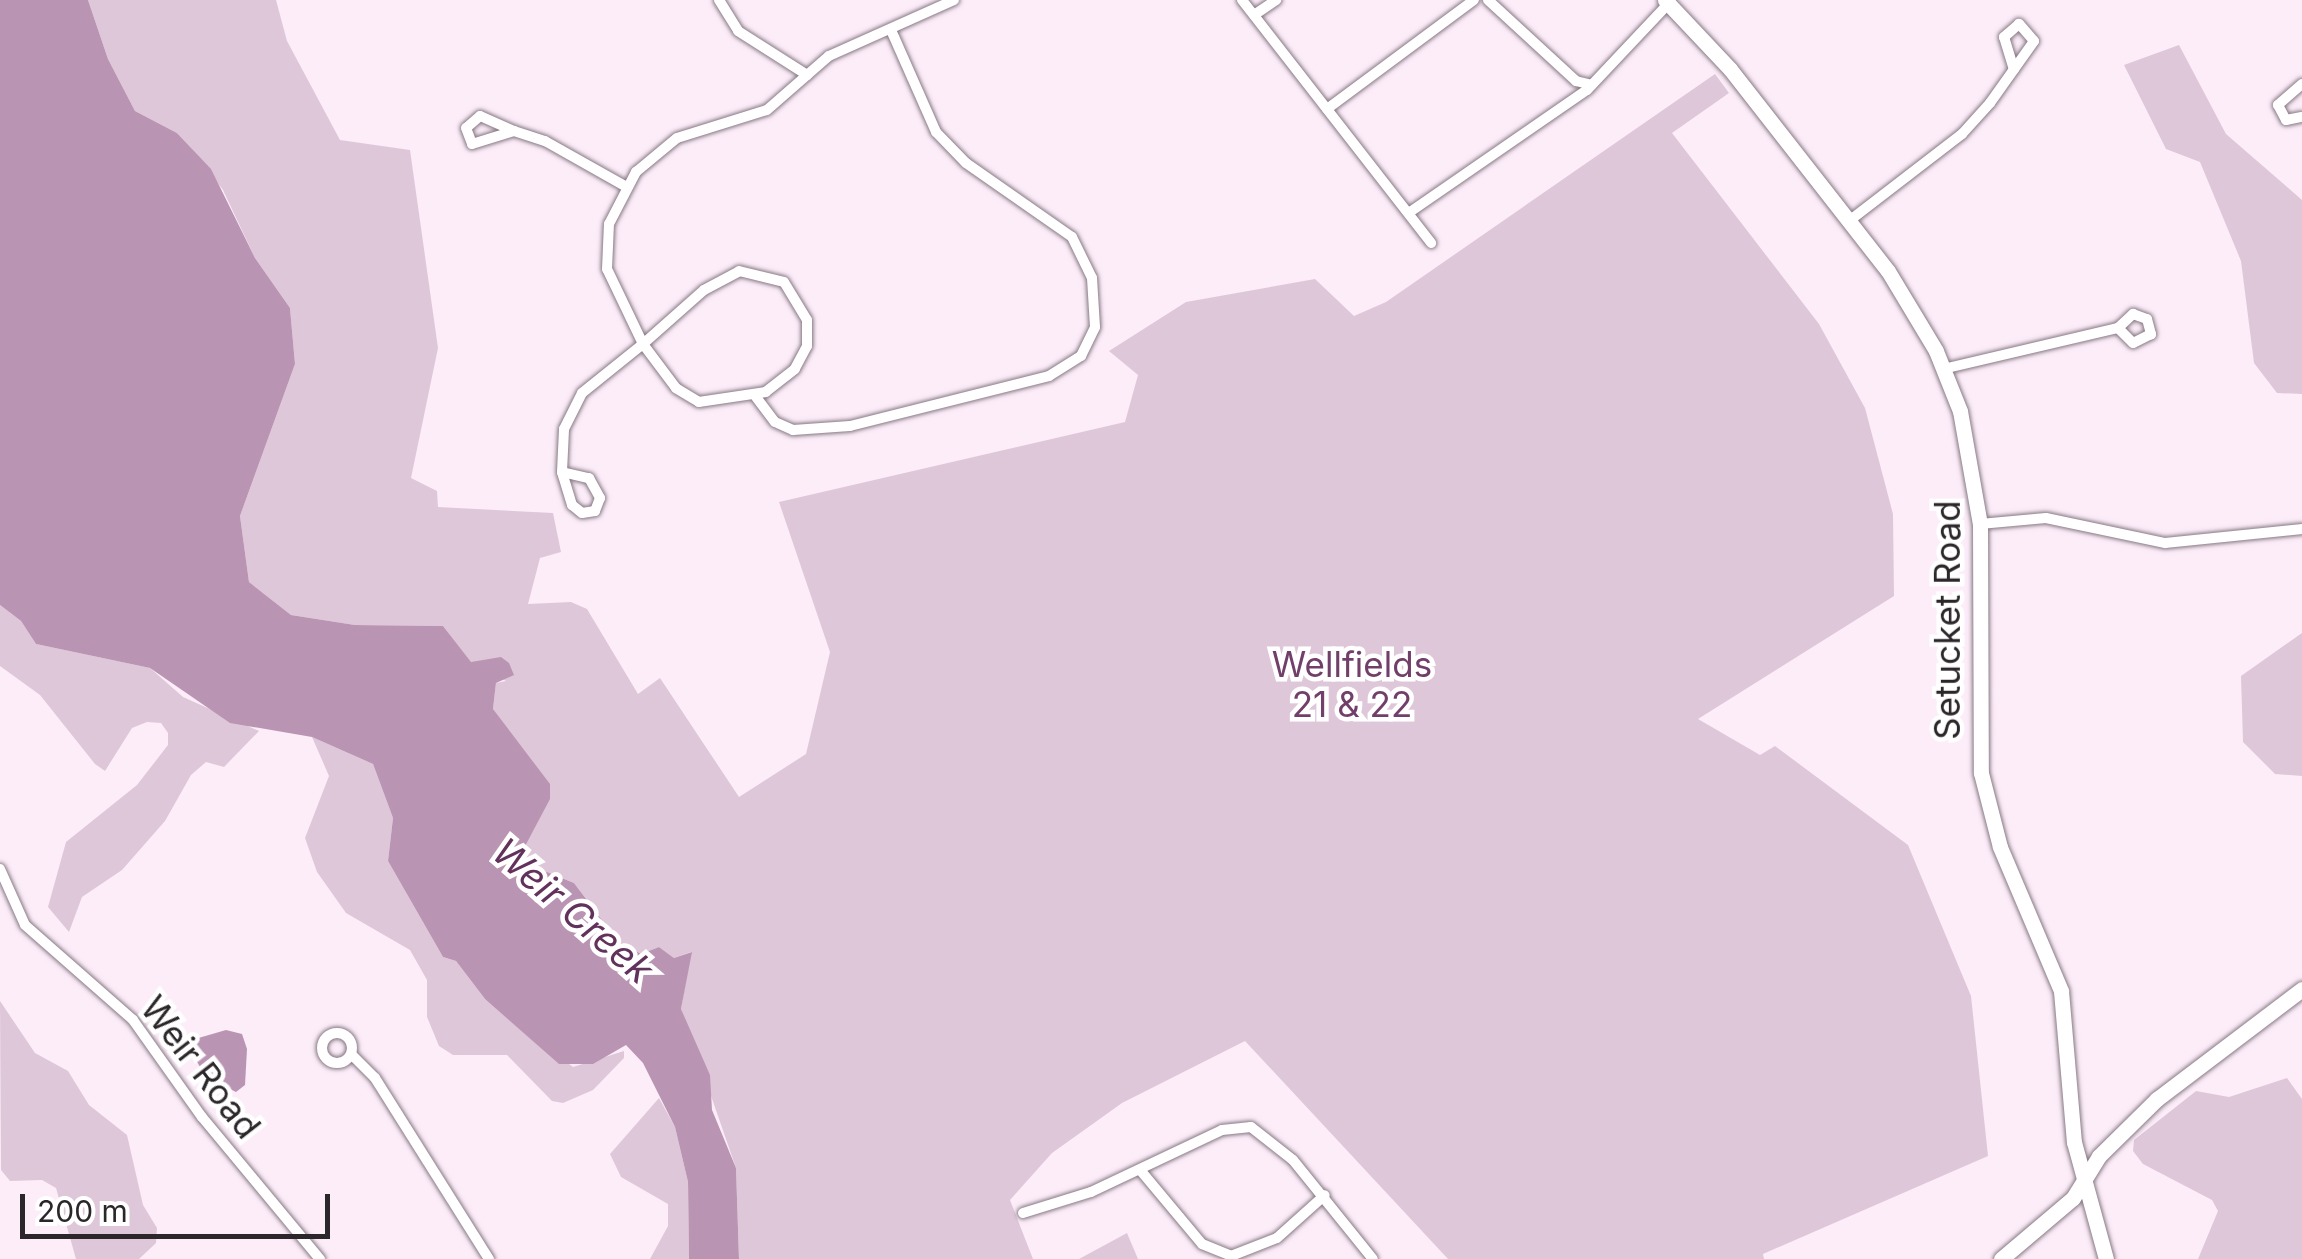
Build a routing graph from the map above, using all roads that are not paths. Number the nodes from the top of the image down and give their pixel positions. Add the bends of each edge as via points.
1 (719, 0) edge
2 (954, 0) edge
3 (1242, 0) edge
4 (1276, 0) edge
5 (1474, 0) edge
6 (1488, 0) edge
7 (1669, 2) edge
8 (1254, 15) junction
9 (892, 30) junction
10 (2014, 70) dead end
11 (807, 75) junction
12 (1592, 85) junction
13 (2301, 88) edge
14 (1327, 109) junction
15 (2302, 117) edge
16 (514, 131) dead end
17 (626, 186) junction
18 (1410, 212) junction
19 (1849, 221) junction
20 (1432, 243) dead end
21 (2118, 328) dead end
22 (643, 344) junction
23 (1943, 369) junction
24 (756, 397) junction
25 (562, 472) junction
26 (1980, 524) junction
27 (2302, 529) edge
28 (0, 869) edge
29 (2302, 989) edge
30 (351, 1054) dead end
31 (1142, 1171) junction
32 (2083, 1184) junction
33 (1325, 1194) junction
34 (1023, 1213) dead end
35 (320, 1259) edge
36 (489, 1259) edge
37 (1373, 1259) edge
38 (2002, 1259) edge
39 (2106, 1259) edge

1 - 11 street via 738,31
2 - 9 street
3 - 8 street
4 - 8 street
5 - 14 street
6 - 12 street via 1576,81
7 - 12 street
7 - 19 main road, Setucket Road
8 - 14 street
9 - 11 street via 830,56
9 - 24 street via 936,132 966,163 1057,223 1083,254 1097,310 1089,343 1070,365 1000,392 814,433 775,422
10 - 19 street via 1962,134
11 - 17 street via 767,110 678,138
12 - 18 street
13 - 15 street via 2278,105 2286,120
14 - 18 street
16 - 17 street via 569,150
17 - 22 street via 609,224 607,269
18 - 20 street
19 - 23 main road, Setucket Road via 1904,295
21 - 23 street
22 - 24 street via 676,388 699,402
22 - 24 street via 726,275 775,276 802,307 807,346 795,369
22 - 25 street via 582,393 564,429
23 - 26 main road, Setucket Road via 1968,442
25 - 25 street via 590,478 600,498 595,511 582,513 572,505
26 - 27 street via 2046,518 2164,543
26 - 32 main road, Setucket Road via 1981,773 2000,847 2062,992 2070,1119
28 - 35 street, Weir Road via 26,926 133,1020 202,1117
29 - 32 main road via 2157,1099 2099,1156
30 - 36 street via 375,1078
31 - 33 street via 1222,1130 1250,1127 1278,1145
31 - 33 street via 1202,1244 1231,1256 1277,1238
31 - 34 street
32 - 38 main road
32 - 39 main road, Setucket Road
33 - 37 street

